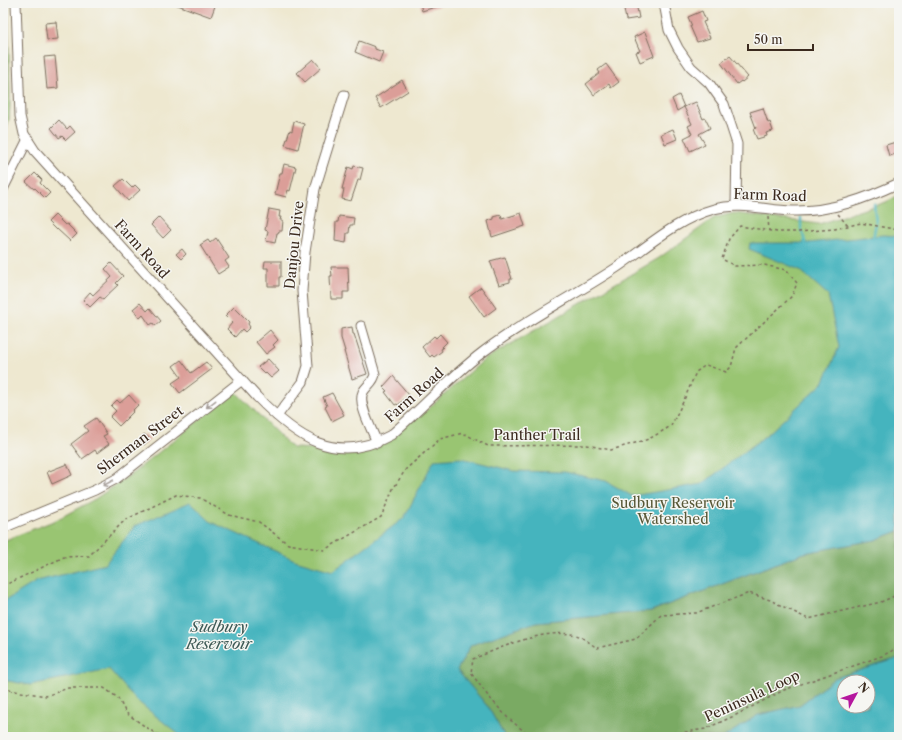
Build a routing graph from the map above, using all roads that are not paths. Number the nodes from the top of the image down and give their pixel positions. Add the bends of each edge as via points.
1 (16, 3) edge
2 (664, 3) edge
3 (344, 96) dead end
4 (28, 140) junction
5 (899, 183) edge
6 (3, 189) edge
7 (736, 206) junction
8 (360, 326) dead end
9 (242, 380) junction
10 (277, 416) junction
11 (377, 443) junction
12 (3, 528) edge

1 - 4 street, Farm Road via 20,116
2 - 7 street via 669,30 678,48 691,67 709,83 724,104 737,144
3 - 10 street, Danjou Drive via 315,189 305,252 302,291 308,366 303,382
4 - 6 street
4 - 9 street, Farm Road via 47,166
5 - 7 street, Farm Road via 867,197 835,207 810,211
7 - 11 street, Farm Road via 714,209 678,225 614,269 514,330 467,364 391,435
8 - 11 street via 376,374 362,395 363,407
9 - 10 street, Farm Road
9 -> 12 street, Sherman Street via 116,479
10 - 11 street, Farm Road via 299,434 317,444 354,447

